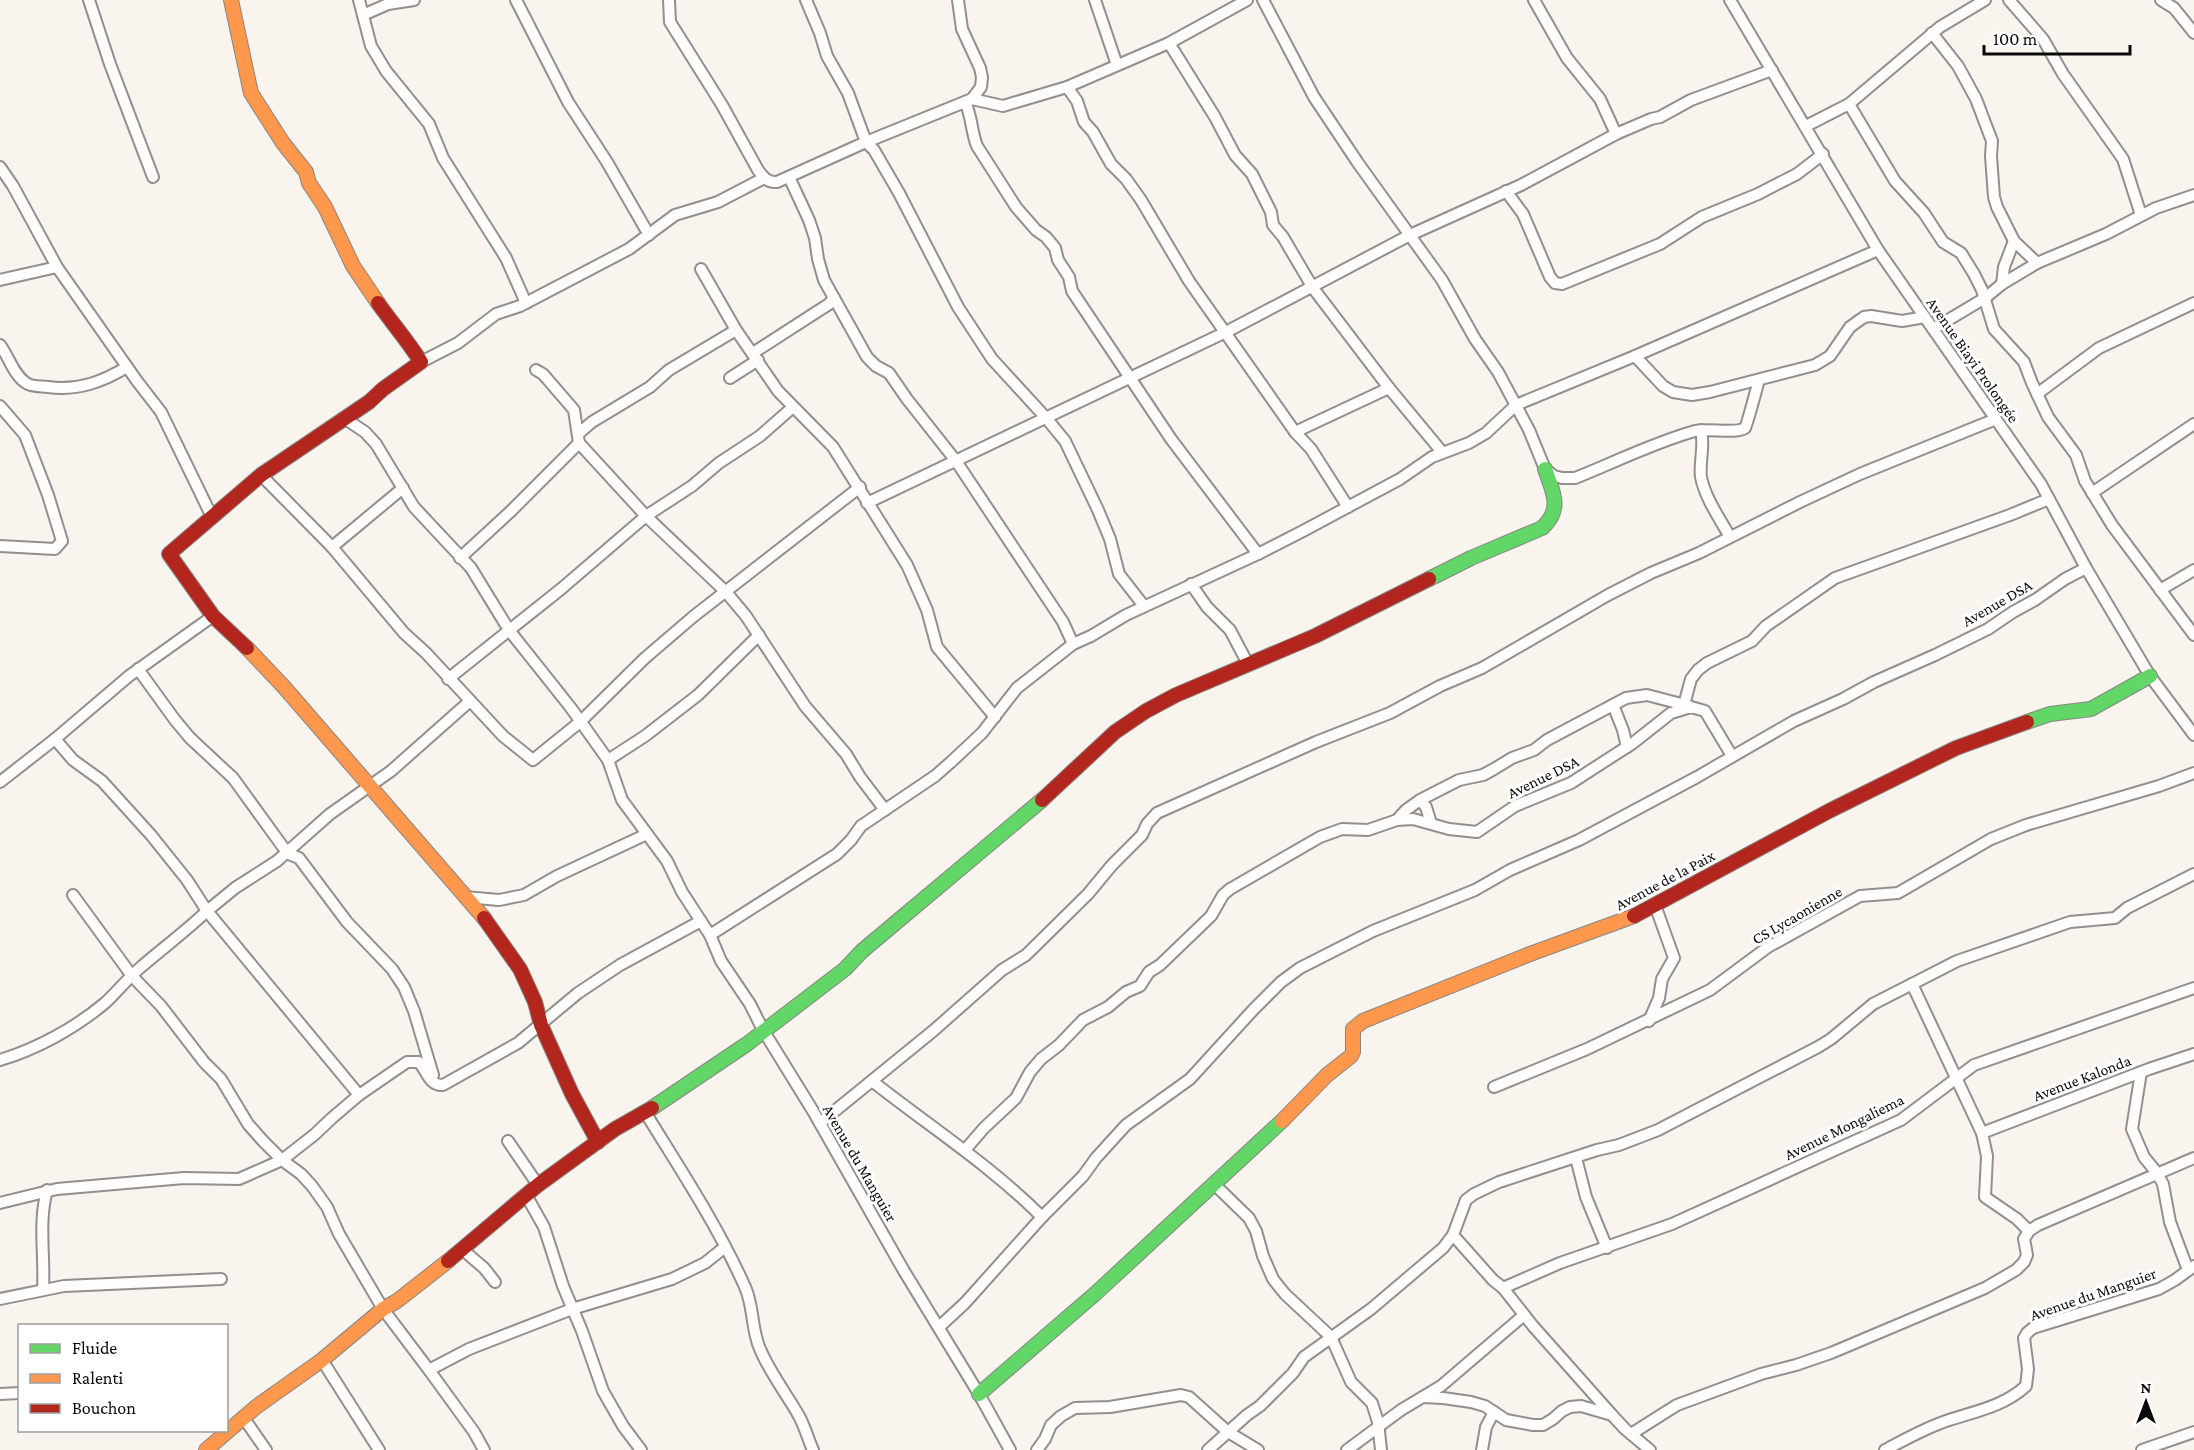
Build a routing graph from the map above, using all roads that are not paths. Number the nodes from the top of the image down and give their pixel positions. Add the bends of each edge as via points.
1 (89, 0) edge
2 (231, 0) edge
3 (359, 0) edge
4 (414, 0) edge
5 (516, 0) edge
6 (669, 0) edge
7 (806, 0) edge
8 (958, 0) edge
9 (1095, 0) edge
10 (1247, 0) edge
11 (1263, 0) edge
12 (1534, 0) edge
13 (1730, 0) edge
14 (1985, 0) edge
15 (2010, 0) edge
16 (2161, 0) edge
17 (1229, 4) edge
18 (363, 15) junction
19 (1932, 33) junction
20 (2194, 33) edge
21 (1169, 43) junction
22 (1118, 64) junction
23 (1772, 70) junction
24 (1067, 87) junction
25 (969, 100) junction
26 (1849, 104) junction
27 (1806, 126) junction
28 (1616, 134) junction
29 (866, 142) junction
30 (1823, 154) junction
31 (0, 167) edge
32 (153, 177) dead end
33 (789, 177) junction
34 (764, 178) junction
35 (1506, 191) junction
36 (2194, 195) edge
37 (2141, 215) junction
38 (649, 235) junction
39 (1410, 235) junction
40 (2014, 241) junction
41 (1878, 250) junction
42 (2037, 263) junction
43 (57, 267) junction
44 (701, 269) dead end
45 (0, 280) edge
46 (2002, 284) junction
47 (1313, 288) junction
48 (834, 298) junction
49 (1985, 298) junction
50 (526, 303) junction
51 (2194, 303) edge
52 (1924, 317) junction
53 (1933, 329) junction
54 (736, 330) junction
55 (1226, 333) junction
56 (0, 345) edge
57 (1635, 356) junction
58 (756, 357) junction
59 (421, 362) junction
60 (127, 367) junction
61 (536, 370) dead end
62 (730, 378) dead end
63 (1130, 378) junction
64 (1760, 380) junction
65 (1389, 388) junction
66 (2037, 394) junction
67 (1516, 405) junction
68 (0, 406) edge
69 (793, 407) junction
70 (344, 418) junction
71 (1047, 418) junction
72 (1996, 419) junction
73 (2194, 424) edge
74 (1701, 430) junction
75 (1295, 432) junction
76 (579, 439) junction
77 (1442, 452) junction
78 (956, 461) junction
79 (1545, 469) junction
80 (261, 476) junction
81 (403, 488) junction
82 (860, 488) junction
83 (2092, 493) junction
84 (2049, 499) junction
85 (867, 503) junction
86 (1348, 507) junction
87 (646, 516) junction
88 (212, 517) junction
89 (1730, 537) junction
90 (0, 546) edge
91 (332, 547) junction
92 (1258, 554) junction
93 (460, 558) junction
94 (2086, 568) junction
95 (2194, 570) edge
96 (1191, 584) junction
97 (2160, 591) junction
98 (726, 592) junction
99 (1144, 606) junction
100 (213, 616) junction
101 (509, 630) junction
102 (759, 635) junction
103 (2194, 635) edge
104 (1073, 644) junction
105 (1248, 664) junction
106 (138, 669) junction
107 (2150, 676) junction
108 (448, 679) junction
109 (470, 701) junction
110 (1613, 705) junction
111 (1688, 706) junction
112 (995, 717) junction
113 (580, 722) junction
114 (2194, 735) edge
115 (55, 739) junction
116 (1627, 747) junction
117 (1732, 756) junction
118 (608, 760) junction
119 (2194, 773) edge
120 (0, 782) edge
121 (369, 786) junction
122 (1420, 800) junction
123 (885, 810) junction
124 (1397, 820) junction
125 (1431, 823) junction
126 (647, 834) junction
127 (287, 852) junction
128 (2194, 874) edge
129 (73, 896) dead end
130 (465, 897) junction
131 (1656, 905) junction
132 (207, 910) junction
133 (700, 921) junction
134 (710, 935) junction
135 (132, 976) junction
136 (1912, 984) junction
137 (2194, 988) edge
138 (1649, 1021) junction
139 (541, 1025) junction
140 (763, 1030) junction
141 (2194, 1053) edge
142 (0, 1060) edge
143 (2142, 1072) junction
144 (1957, 1078) junction
145 (872, 1081) junction
146 (435, 1084) junction
147 (1494, 1087) dead end
148 (359, 1095) junction
149 (645, 1112) junction
150 (820, 1123) junction
151 (1982, 1133) junction
152 (508, 1141) dead end
153 (598, 1142) junction
154 (965, 1150) junction
155 (1576, 1158) junction
156 (2194, 1158) edge
157 (282, 1160) junction
158 (2157, 1173) junction
159 (1214, 1184) junction
160 (538, 1185) junction
161 (46, 1190) junction
162 (526, 1196) junction
163 (0, 1203) edge
164 (1042, 1217) junction
165 (2029, 1231) junction
166 (1453, 1236) junction
167 (725, 1247) junction
168 (1607, 1248) junction
169 (463, 1250) junction
170 (2191, 1268) edge
171 (221, 1279) dead end
172 (495, 1282) dead end
173 (1503, 1288) junction
174 (43, 1290) junction
175 (0, 1299) edge
176 (383, 1309) junction
177 (572, 1309) junction
178 (1524, 1315) junction
179 (939, 1327) junction
180 (1331, 1337) junction
181 (322, 1360) junction
182 (429, 1370) junction
183 (18, 1393) edge
184 (0, 1394) edge
185 (979, 1394) junction
186 (1423, 1397) junction
187 (1494, 1412) junction
188 (1612, 1415) junction
189 (243, 1417) junction
190 (1379, 1427) junction
191 (228, 1430) edge
192 (226, 1432) edge
193 (1228, 1432) junction
194 (2194, 1432) edge
195 (1631, 1434) junction
196 (206, 1450) edge
197 (266, 1450) edge
198 (379, 1450) edge
199 (484, 1450) edge
200 (641, 1450) edge
201 (813, 1450) edge
202 (1010, 1450) edge
203 (1037, 1450) edge
204 (1208, 1450) edge
205 (1258, 1450) edge
206 (1347, 1450) edge
207 (1381, 1450) edge
208 (1482, 1450) edge
209 (1650, 1450) edge
210 (1885, 1450) edge
211 (2142, 1450) edge

1 - 32 street
2 - 59 street via 251,93 306,172 353,266
3 - 18 street
4 - 18 street via 388,4
5 - 38 street via 568,102
6 - 34 street via 670,22
7 - 29 street
8 - 25 street via 962,29 982,77 981,87
9 - 22 street
10 - 17 street
11 - 39 street via 1314,97
12 - 28 street via 1568,58 1600,99
13 - 23 street, Avenue Biayi Prolongée
14 - 19 street
15 - 37 street via 2043,39 2122,159
16 - 20 street via 2174,8
17 - 21 street
18 - 50 street via 371,46 429,124 443,158 506,258
19 - 26 street
19 - 40 street via 1958,66 1976,99 1992,141 1994,197
21 - 22 street
21 - 47 street via 1235,155 1252,174 1271,212 1273,225
22 - 24 street
23 - 27 street, Avenue Biayi Prolongée
23 - 28 street
24 - 25 street via 1003,106
24 - 55 street via 1110,164 1142,200 1189,281
25 - 29 street
25 - 63 street via 972,135 977,146 1016,207 1052,242 1072,291
26 - 27 street
26 - 49 street via 1895,181 1924,213 1943,242 1961,253
27 - 30 street, Avenue Biayi Prolongée
28 - 35 street
29 - 33 street
29 - 71 street via 899,193 958,308 992,359
30 - 35 street via 1797,174 1702,218 1660,244 1562,284 1550,277 1523,214
30 - 41 street, Avenue Biayi Prolongée
31 - 43 street
33 - 34 street via 772,183
33 - 48 street via 809,220 824,280
34 - 38 street via 718,202 675,215
35 - 39 street
36 - 37 street
37 - 42 street
38 - 50 street
39 - 47 street
39 - 67 street via 1442,280
40 - 42 street
40 - 46 street
41 - 52 street, Avenue Biayi Prolongée
41 - 57 street
42 - 46 street
43 - 45 street
43 - 60 street
44 - 54 street
46 - 49 street
47 - 55 street
47 - 65 street
48 - 58 street
48 - 78 street via 867,357 889,373
49 - 53 street
49 - 66 street via 1994,329 2024,362
50 - 59 street via 496,314 458,343
51 - 66 street via 2098,348
52 - 53 street, Avenue Biayi Prolongée
52 - 64 street via 1902,321 1864,317 1850,327 1830,356 1815,365
53 - 72 street, Avenue Biayi Prolongée
54 - 58 street
54 - 76 street via 592,422
55 - 63 street
55 - 75 street
56 - 60 street via 17,374 37,386 88,386
57 - 64 street via 1673,392 1692,395
57 - 67 street
58 - 62 street
58 - 69 street
59 - 70 street
60 - 88 street via 167,421
61 - 76 street via 574,410
63 - 71 street
63 - 92 street
64 - 74 street via 1743,429
65 - 75 street
65 - 77 street
66 - 83 street via 2055,428 2076,455
67 - 77 street via 1486,433
67 - 79 street
68 - 90 street via 25,435 62,541 55,549
69 - 82 street via 833,447
69 - 87 street via 760,436
70 - 80 street
70 - 81 street, Avenue du Manguier via 376,444
71 - 78 street
71 - 99 street via 1065,441 1098,510 1119,573
72 - 84 street, Avenue Biayi Prolongée
72 - 89 street via 1860,474
73 - 83 street
74 - 79 street via 1575,478 1554,476
74 - 89 street via 1701,478
75 - 86 street via 1311,449
76 - 87 street
76 - 93 street via 519,504
77 - 86 street
78 - 85 street
78 - 104 street via 1063,622
79 - 105 street via 1555,502 1550,523
80 - 88 street
80 - 91 street
81 - 91 street
81 - 93 street, Avenue du Manguier via 414,507
82 - 85 street
82 - 98 street
83 - 97 street
84 - 94 street, Avenue Biayi Prolongée
84 - 111 street via 1835,578 1766,626 1752,641 1698,670 1691,679
85 - 112 street via 907,565 927,610 937,647
86 - 92 street
87 - 98 street
87 - 101 street
88 - 100 street via 169,554
89 - 145 street via 1625,586 1482,668 1390,713 1157,813 1138,840 1042,940
91 - 108 street
92 - 96 street
93 - 101 street, Avenue du Manguier via 480,580
94 - 107 street, Avenue Biayi Prolongée
94 - 117 street, Avenue DSA via 1988,629 1794,721
95 - 97 street
96 - 99 street
96 - 105 street via 1207,608 1230,630
97 - 103 street
98 - 102 street
98 - 113 street via 645,658
99 - 104 street
100 - 106 street
100 - 121 street via 285,687
101 - 108 street
101 - 113 street, Avenue du Manguier
102 - 118 street via 698,695
102 - 123 street via 805,706 846,754
104 - 112 street via 1025,680
105 - 140 street via 1176,695 1115,732 1019,821 845,969
106 - 115 street
106 - 127 street via 174,720 233,778
107 - 114 street, Avenue Biayi Prolongée
107 - 131 street, Avenue de la Paix via 2091,709 2050,714 1956,748 1829,811
108 - 109 street
109 - 113 street via 533,760
109 - 121 street
110 - 111 street via 1647,695
110 - 116 street
110 - 122 street via 1494,770 1459,780
111 - 116 street, Avenue DSA via 1671,713
111 - 117 street via 1705,711
112 - 123 street via 935,776
113 - 118 street, Avenue du Manguier
115 - 120 street
115 - 132 street via 73,760 102,781 151,835
116 - 125 street, Avenue DSA via 1571,783 1515,806 1477,832
117 - 164 street, Avenue DSA via 1579,840 1475,890 1373,931 1300,968 1252,1010 1190,1079 1126,1125
118 - 126 street, Avenue du Manguier via 622,800
119 - 138 street, CS Lycaonienne via 2000,835 1898,893 1860,896 1768,947 1710,990
121 - 127 street
121 - 130 street
122 - 124 street
122 - 125 street
123 - 134 street via 861,826 837,854
124 - 125 street, Avenue DSA
124 - 154 street, Avenue DSA via 1368,830 1332,831 1239,882 1211,916 1149,972 1140,986 1083,1020 1048,1053 1030,1072 1016,1098
126 - 130 street via 524,895 499,900
126 - 133 street, Avenue du Manguier via 667,861
127 - 132 street
127 - 146 street via 299,858 347,922 404,987
128 - 136 street via 2115,918 2082,920 2041,931 1957,961
129 - 135 street
130 - 139 street via 520,969
131 - 138 street via 1674,958 1662,979
131 - 159 street, Avenue de la Paix via 1619,923 1478,973 1363,1021 1353,1029 1351,1056
132 - 135 street
132 - 148 street
133 - 134 street, Avenue du Manguier
133 - 139 street via 620,964
134 - 140 street, Avenue du Manguier via 721,961
135 - 142 street via 105,1002 48,1040
135 - 157 street via 221,1079 248,1124
136 - 144 street
136 - 155 street via 1873,1004 1818,1047 1696,1112 1636,1139
137 - 144 street, Avenue Mongaliema via 1974,1065
138 - 147 street, CS Lycaonienne
139 - 146 street via 491,1059 443,1085
139 - 153 street
140 - 149 street
140 - 150 street, Avenue du Manguier
141 - 143 street, Avenue Kalonda
143 - 151 street, Avenue Kalonda
143 - 158 street via 2133,1129 2144,1157
144 - 151 street
144 - 168 street, Avenue Mongaliema via 1901,1120 1713,1206
145 - 150 street
145 - 154 street
146 - 148 street via 419,1062 409,1061
148 - 157 street
149 - 153 street
149 - 167 street
150 - 179 street, Avenue du Manguier
151 - 165 street via 1987,1156 1985,1197
152 - 160 street
153 - 160 street
154 - 164 street
155 - 166 street via 1474,1194 1466,1200
155 - 168 street via 1586,1197
156 - 158 street
157 - 161 street via 239,1179 184,1178
157 - 176 street via 301,1174 327,1207
158 - 165 street
158 - 170 street via 2170,1222
159 - 180 street via 1249,1218 1273,1279
159 - 185 street, Avenue de la Paix
160 - 162 street
161 - 163 street
161 - 174 street via 41,1224
162 - 169 street
162 - 177 street via 544,1227
164 - 179 street, Avenue DSA
165 - 195 street via 2024,1239 2024,1262 1985,1288 1831,1353 1677,1405
166 - 173 street
166 - 180 street via 1404,1282
167 - 177 street via 705,1263 672,1279
167 - 201 street via 747,1290 759,1347
168 - 173 street, Avenue Mongaliema
169 - 172 street
169 - 176 street
170 - 210 street, Avenue du Manguier via 2159,1288 2033,1328 2024,1338 2026,1386 2013,1397 1948,1420
171 - 174 street
173 - 178 street
174 - 175 street
176 - 181 street
176 - 182 street
177 - 182 street via 469,1349
177 - 200 street via 603,1391
178 - 186 street
178 - 188 street
179 - 185 street, Avenue du Manguier
180 - 190 street via 1351,1382 1372,1403
180 - 193 street via 1304,1357 1260,1407
181 - 189 street
181 - 198 street
182 - 199 street
183 - 184 street
185 - 202 street, Avenue du Manguier
186 - 187 street via 1471,1402
186 - 190 street
187 - 188 street via 1506,1420 1533,1425 1543,1425 1570,1407 1581,1406
187 - 208 street via 1486,1426
188 - 195 street
189 - 191 street
189 - 197 street
190 - 206 street
190 - 207 street
192 - 196 street
193 - 203 street via 1189,1396 1181,1395 1110,1407 1075,1408 1051,1425
193 - 204 street
193 - 205 street
194 - 211 street
195 - 209 street

